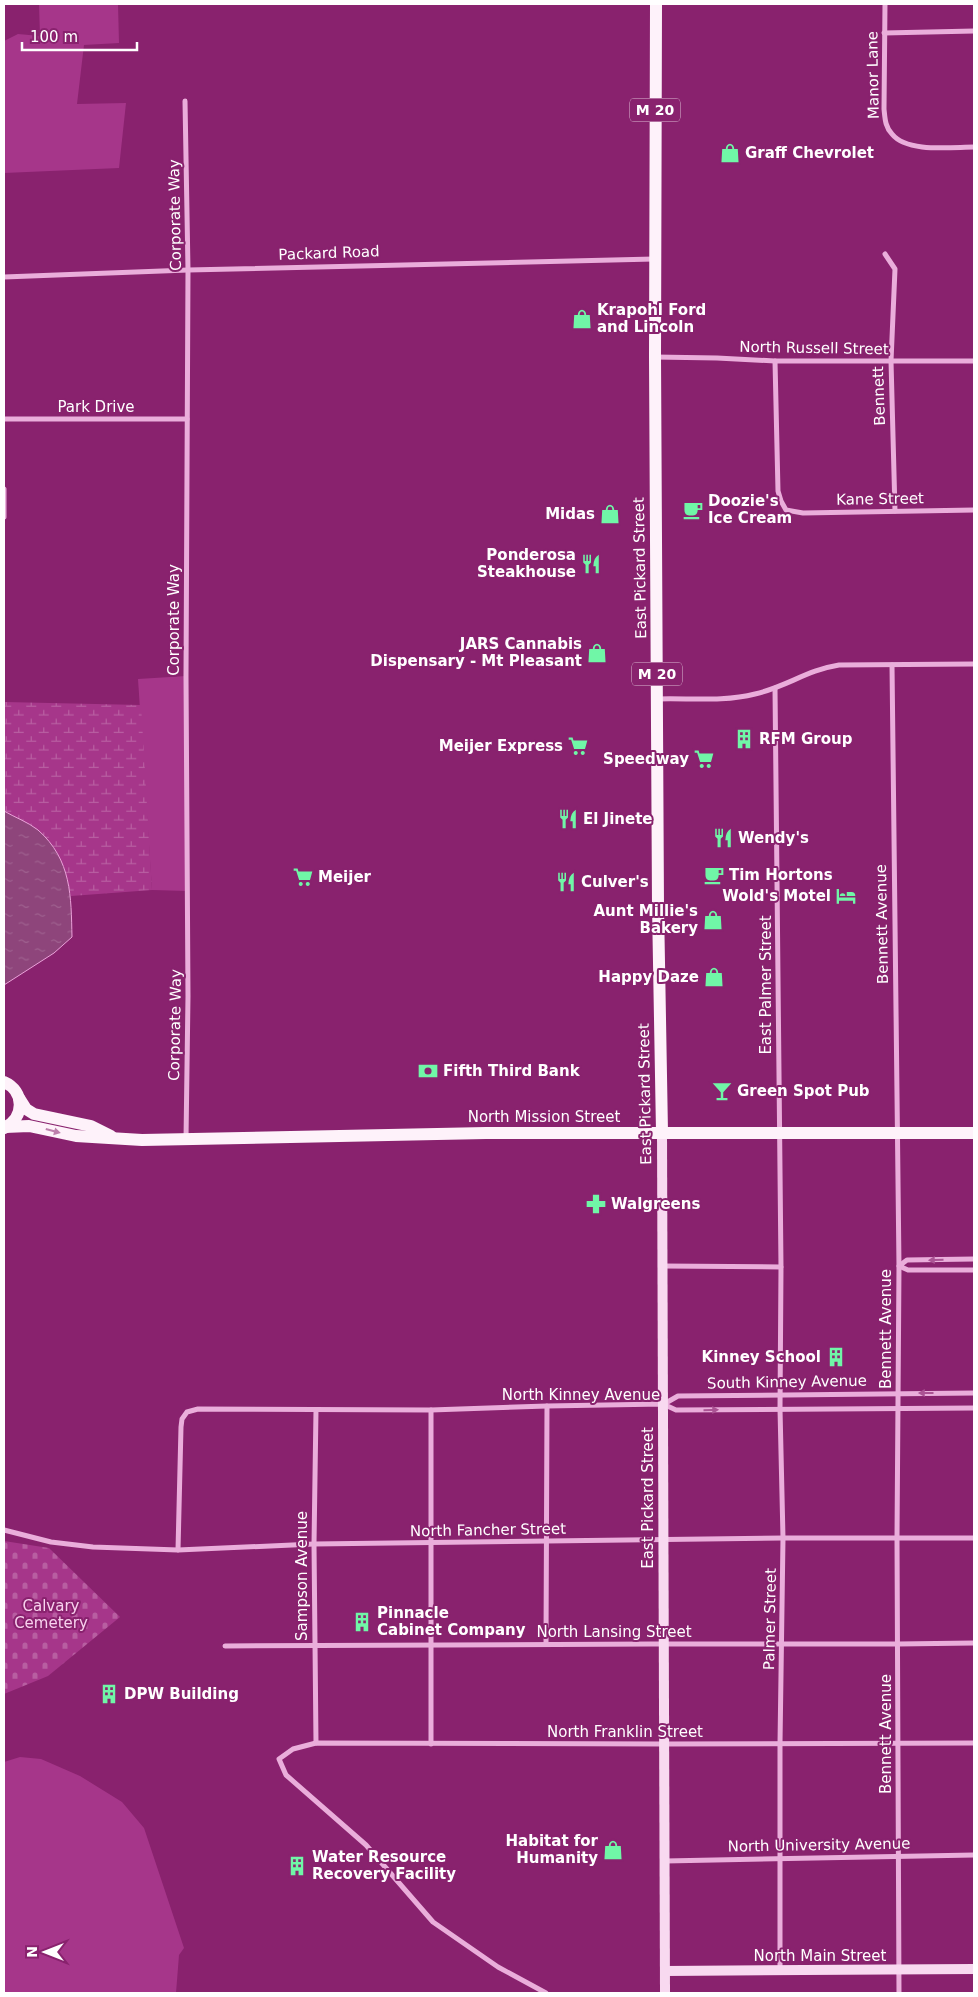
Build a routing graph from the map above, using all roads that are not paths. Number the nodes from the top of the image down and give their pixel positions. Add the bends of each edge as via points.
1 (656, 4) edge
2 (885, 4) edge
3 (974, 31) edge
4 (884, 33) junction
5 (185, 101) dead end
6 (974, 147) edge
7 (886, 254) dead end
8 (654, 259) junction
9 (188, 270) junction
10 (4, 277) edge
11 (654, 357) junction
12 (891, 361) junction
13 (974, 361) edge
14 (774, 362) junction
15 (4, 419) edge
16 (187, 419) junction
17 (4, 489) edge
18 (974, 510) edge
19 (895, 511) junction
20 (4, 517) edge
21 (974, 664) edge
22 (892, 665) junction
23 (775, 688) junction
24 (658, 699) junction
25 (4, 1082) edge
26 (19, 1098) junction
27 (4, 1128) edge
28 (662, 1132) junction
29 (779, 1133) junction
30 (896, 1134) junction
31 (974, 1134) edge
32 (113, 1137) junction
33 (186, 1140) junction
34 (974, 1259) edge
35 (663, 1266) junction
36 (781, 1266) junction
37 (899, 1266) junction
38 (974, 1270) edge
39 (898, 1393) junction
40 (974, 1393) edge
41 (782, 1394) junction
42 (663, 1404) junction
43 (547, 1406) junction
44 (974, 1408) edge
45 (780, 1409) junction
46 (316, 1410) junction
47 (431, 1410) junction
48 (898, 1410) junction
49 (4, 1530) edge
50 (783, 1538) junction
51 (897, 1538) junction
52 (974, 1538) edge
53 (547, 1540) junction
54 (664, 1540) junction
55 (314, 1544) junction
56 (431, 1544) junction
57 (178, 1550) junction
58 (974, 1642) edge
59 (546, 1644) junction
60 (664, 1644) junction
61 (782, 1644) junction
62 (898, 1644) junction
63 (224, 1646) dead end
64 (315, 1646) junction
65 (432, 1646) junction
66 (974, 1742) edge
67 (316, 1743) junction
68 (780, 1743) junction
69 (899, 1743) junction
70 (431, 1744) junction
71 (665, 1744) junction
72 (974, 1854) edge
73 (898, 1855) junction
74 (780, 1858) junction
75 (665, 1861) junction
76 (974, 1969) edge
77 (899, 1970) junction
78 (665, 1971) junction
79 (780, 1971) junction
80 (546, 1993) edge
81 (665, 1993) edge
82 (899, 1993) edge

1 - 8 main road, East Pickard Street / M 20
2 - 4 street, Manor Lane
3 - 4 street
4 - 6 street, Manor Lane via 885,116 890,133 898,141 916,146
5 - 9 street, Corporate Way
7 - 12 street, Bennett via 896,269
8 - 9 street, Packard Road
8 - 11 main road, East Pickard Street / M 20
9 - 10 street, Packard Road
9 - 16 street, Corporate Way
11 - 14 street, North Russell Street
11 - 24 main road, East Pickard Street / M 20
12 - 13 street, North Russell Street
12 - 14 street, North Russell Street
12 - 19 street, Bennett
14 - 19 street, Kane Street via 778,491 786,510 803,513
15 - 16 street, Park Drive
16 - 33 street, Corporate Way
17 - 20 street
18 - 19 street, Kane Street
21 - 22 street
22 - 23 street via 822,668
22 - 30 street, Bennett Avenue
23 - 24 street via 734,698
23 - 29 street, East Palmer Street
24 - 28 main road, East Pickard Street / M 20
25 - 26 main road, North Mission Street via 12,1086
26 - 27 main road, North Mission Street via 18,1115
26 - 32 main road, North Mission Street via 34,1114 91,1126
27 -> 32 main road, North Mission Street via 29,1126 76,1136
28 - 29 main road, North Mission Street
28 - 33 main road, North Mission Street
28 - 35 main road, East Pickard Street
29 - 30 main road, North Mission Street
29 - 36 street, East Palmer Street
30 - 31 main road, North Mission Street
30 - 37 street, Bennett Avenue
32 - 33 main road, North Mission Street
34 -> 37 street via 907,1260
35 - 36 street
35 - 42 main road, East Pickard Street
36 - 41 street, Palmer Street
37 - 38 street via 908,1270
37 - 39 street, Bennett Avenue
40 -> 39 street, South Kinney Avenue
39 - 41 street, South Kinney Avenue
39 - 48 street, Bennett Avenue
41 - 42 street, South Kinney Avenue via 678,1396
41 - 45 street, Palmer Street
42 - 43 street, North Kinney Avenue
42 -> 45 street, North Kinney Avenue via 676,1410
42 - 54 main road, East Pickard Street
43 - 47 street, North Kinney Avenue
43 - 53 street
44 - 48 street, North Kinney Avenue
45 - 48 street, North Kinney Avenue
45 - 50 street, Palmer Street
46 - 47 street, North Kinney Avenue
46 - 55 street, Sampson Avenue
46 - 57 street, North Kinney Avenue via 198,1408 187,1412 181,1427
47 - 56 street
48 - 51 street, Bennett Avenue
49 - 57 street, North Fancher Street via 51,1542 93,1547
50 - 51 street, North Fancher Street
50 - 54 street, North Fancher Street
50 - 61 street, Palmer Street
51 - 52 street, North Fancher Street
51 - 62 street, Bennett Avenue
53 - 54 street, North Fancher Street
53 - 56 street, North Fancher Street
53 - 59 street
54 - 60 main road, East Pickard Street
55 - 56 street, North Fancher Street
55 - 57 street, North Fancher Street
55 - 64 street, Sampson Avenue
56 - 65 street
58 - 62 street, North Lansing Street
59 - 60 street, North Lansing Street
59 - 65 street, North Lansing Street
60 - 61 street, North Lansing Street
60 - 71 main road, East Pickard Street
61 - 62 street, North Lansing Street
61 - 68 street, Palmer Street
62 - 69 street, Bennett Avenue
63 - 64 street, North Lansing Street
64 - 65 street, North Lansing Street
64 - 67 street, Sampson Avenue
65 - 70 street
66 - 69 street, North Franklin Street
67 - 70 street, North Franklin Street
67 - 80 street, North Franklin Street via 293,1748 279,1760 286,1775 366,1845 433,1922 498,1967
68 - 69 street, North Franklin Street
68 - 71 street, North Franklin Street
68 - 74 street, Palmer Street
69 - 73 street, Bennett Avenue
70 - 71 street, North Franklin Street
71 - 75 main road, East Pickard Street
72 - 73 street, North University Avenue
73 - 74 street, North University Avenue
73 - 77 street, Bennett Avenue
74 - 75 street, North University Avenue
74 - 79 street, Palmer Street
75 - 78 main road, East Pickard Street
76 - 77 main road, North Main Street
77 - 79 main road, North Main Street
77 - 82 street, Bennett Avenue
78 - 79 main road, North Main Street
78 - 81 main road, East Pickard Street

